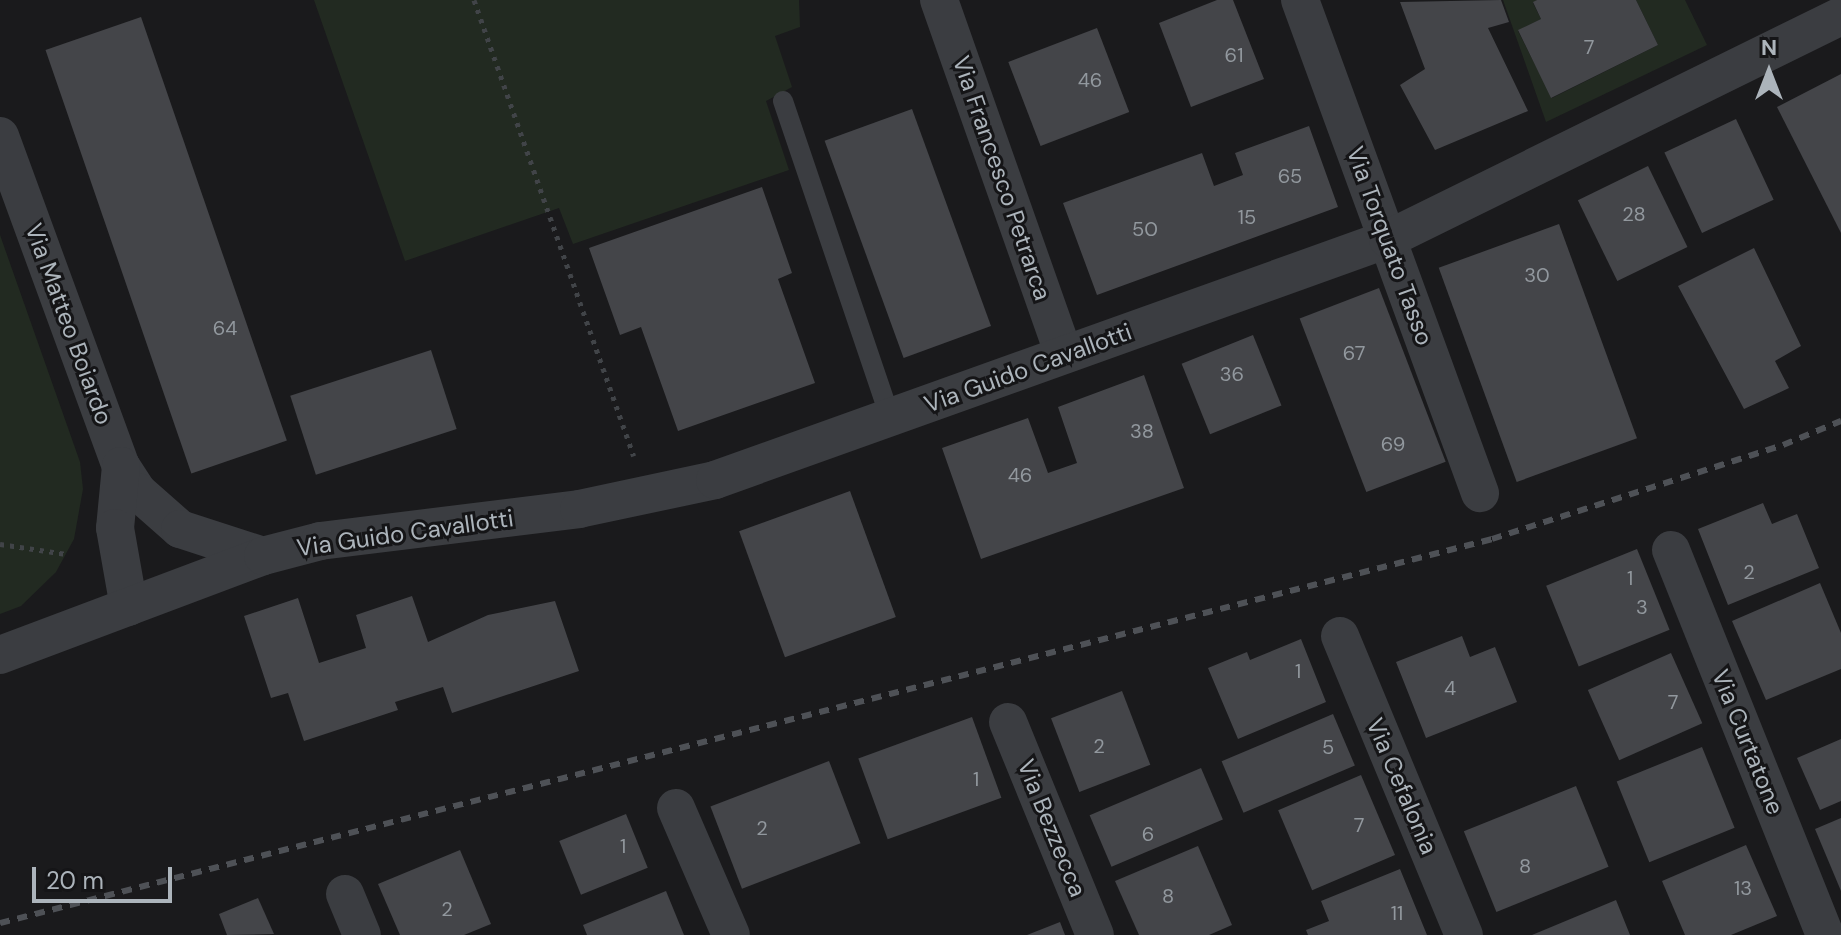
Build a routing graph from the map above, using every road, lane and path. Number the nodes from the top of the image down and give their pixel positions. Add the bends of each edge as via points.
1 (474, 0) edge
2 (939, 0) edge
3 (1300, 0) edge
4 (1834, 0) edge
5 (1841, 15) edge
6 (783, 101) dead end
7 (0, 136) edge
8 (1388, 239) junction
9 (1064, 355) junction
10 (890, 418) junction
11 (121, 466) junction
12 (1480, 493) dead end
13 (649, 498) junction
14 (163, 518) junction
15 (0, 544) edge
16 (1671, 550) dead end
17 (66, 554) dead end
18 (263, 556) junction
19 (174, 589) junction
20 (129, 607) junction
21 (1340, 636) dead end
22 (0, 655) edge
23 (1008, 722) dead end
24 (676, 808) dead end
25 (345, 894) dead end
26 (362, 935) edge
27 (731, 935) edge
28 (1095, 935) edge
29 (1464, 935) edge
30 (1825, 935) edge

1 - 13 path
2 - 9 street, Via Francesco Petrarca
3 - 8 street, Via Torquato Tasso
4 - 5 lane
5 - 8 street, Via Guido Cavallotti
6 - 10 lane
7 - 11 street, Via Matteo Boiardo
8 - 9 street, Via Guido Cavallotti
8 - 12 street, Via Torquato Tasso
9 - 10 street, Via Guido Cavallotti
10 - 13 street, Via Guido Cavallotti
11 - 14 street, Via Matteo Boiardo
11 - 20 street, Via Matteo Boiardo via 116,542
13 - 18 street, Via Guido Cavallotti via 320,541
14 - 18 street, Via Matteo Boiardo via 180,529
14 - 19 street, Via Matteo Boiardo via 175,540
15 - 17 path
16 - 30 street, Via Curtatone
18 - 19 street, Via Guido Cavallotti
19 - 20 street, Via Guido Cavallotti
20 - 22 street, Via Guido Cavallotti
21 - 29 street, Via Cefalonia
23 - 28 street, Via Bezzecca
24 - 27 street
25 - 26 street

